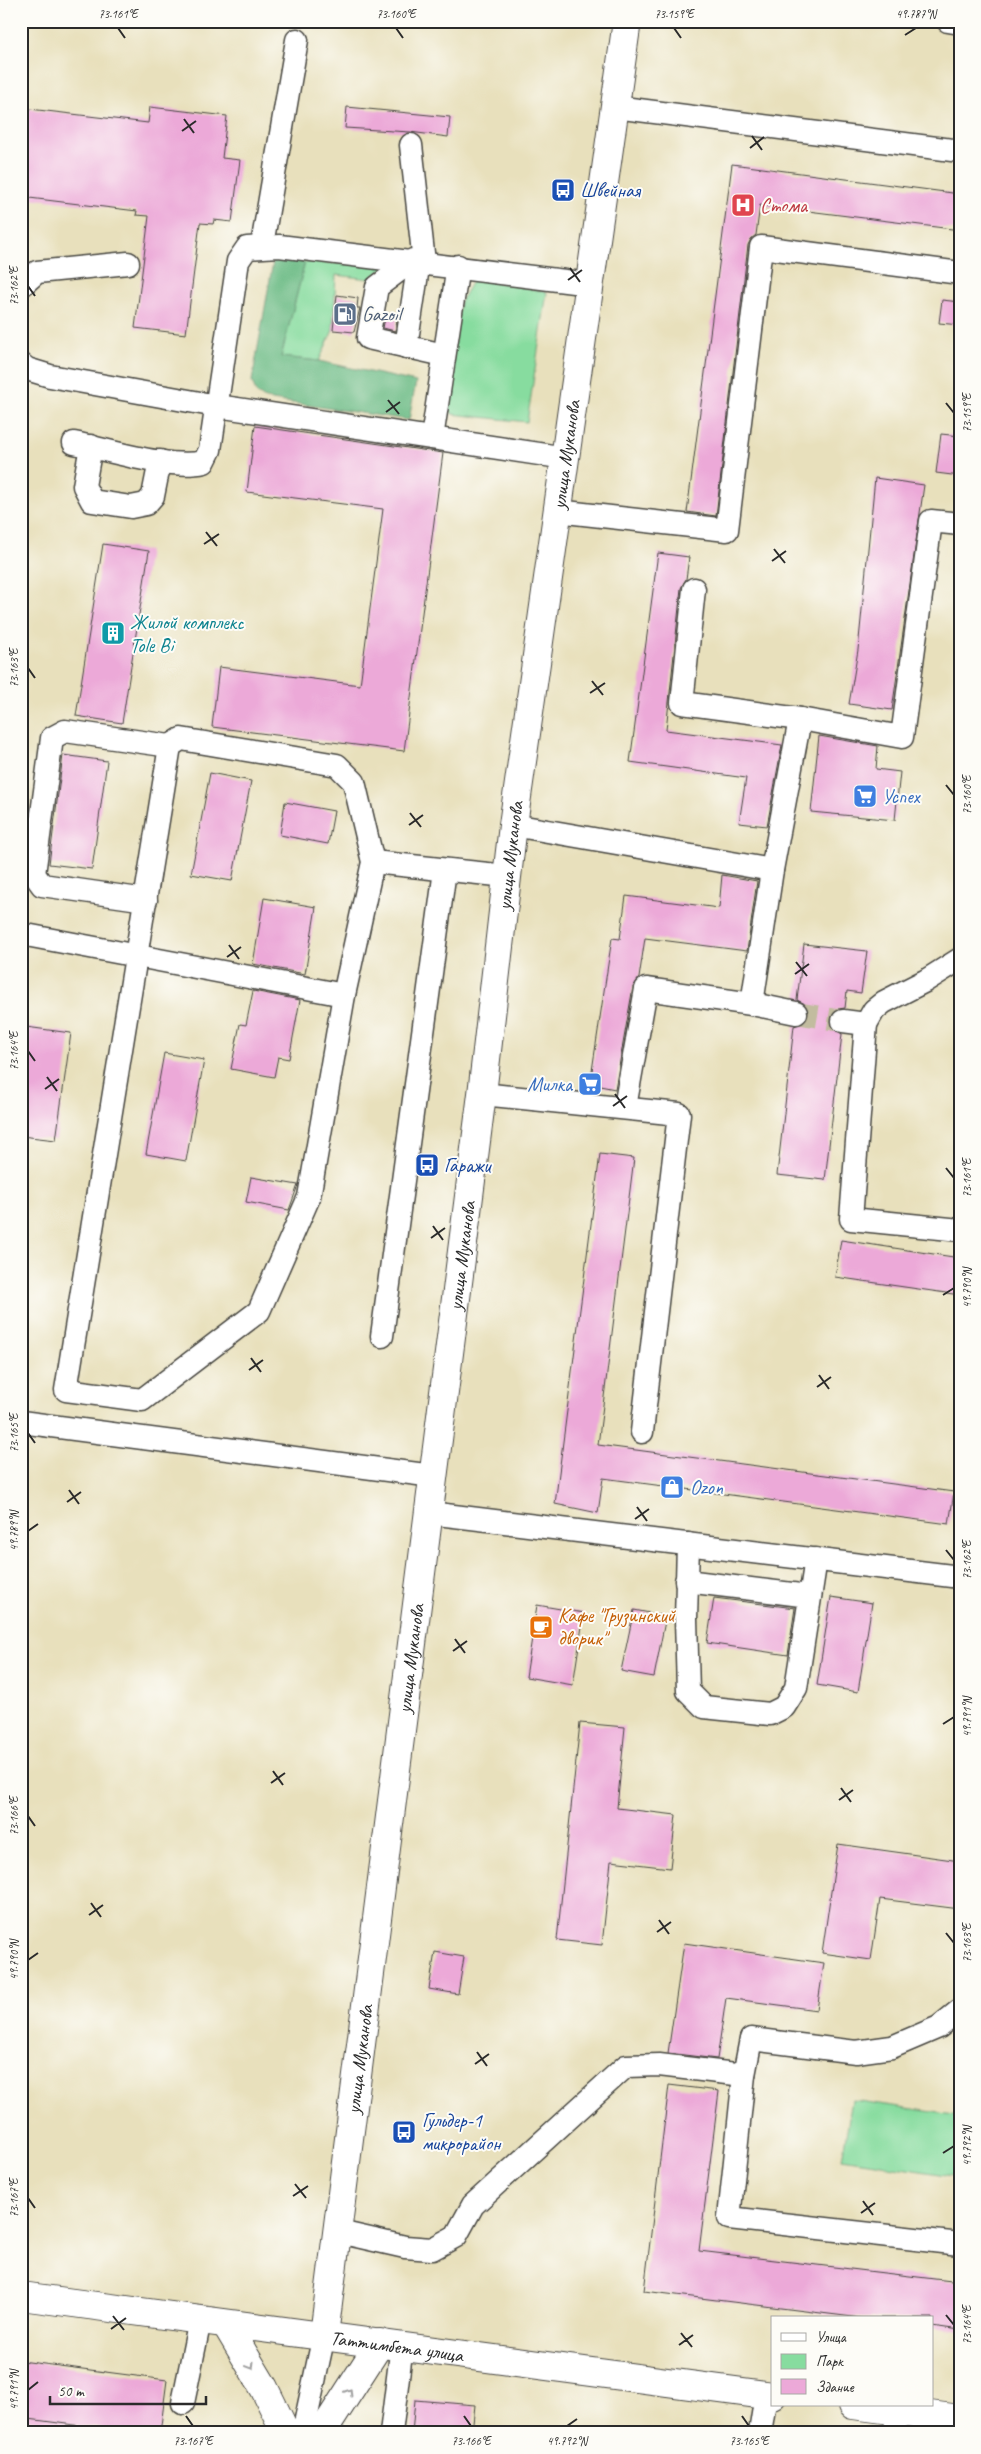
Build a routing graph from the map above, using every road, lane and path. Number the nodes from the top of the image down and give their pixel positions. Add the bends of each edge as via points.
1 (627, 21) edge
2 (948, 21) edge
3 (960, 23) edge
4 (297, 40) dead end
5 (615, 107) junction
6 (411, 145) dead end
7 (960, 151) edge
8 (262, 246) junction
9 (419, 261) junction
10 (128, 263) dead end
11 (458, 266) junction
12 (960, 273) edge
13 (590, 284) junction
14 (21, 286) edge
15 (406, 347) junction
16 (444, 355) junction
17 (21, 364) edge
18 (217, 406) junction
19 (432, 438) junction
20 (566, 458) junction
21 (160, 461) junction
22 (557, 511) junction
23 (960, 524) edge
24 (694, 589) dead end
25 (800, 719) junction
26 (170, 746) junction
27 (513, 825) junction
28 (374, 862) junction
29 (445, 870) junction
30 (772, 870) junction
31 (507, 876) junction
32 (146, 900) junction
33 (21, 934) edge
34 (136, 954) junction
35 (960, 959) edge
36 (344, 995) junction
37 (752, 1004) junction
38 (796, 1013) tunnel mouth
39 (843, 1021) tunnel mouth
40 (866, 1024) junction
41 (482, 1094) junction
42 (625, 1107) junction
43 (960, 1230) edge
44 (382, 1336) dead end
45 (21, 1422) edge
46 (642, 1432) dead end
47 (433, 1476) junction
48 (428, 1513) junction
49 (688, 1544) junction
50 (816, 1559) junction
51 (960, 1577) edge
52 (686, 1581) junction
53 (810, 1596) junction
54 (960, 2010) edge
55 (744, 2075) junction
56 (338, 2232) junction
57 (960, 2244) edge
58 (21, 2296) edge
59 (200, 2320) junction
60 (226, 2324) junction
61 (324, 2335) junction
62 (391, 2344) junction
63 (769, 2395) edge
64 (183, 2403) dead end
65 (856, 2406) edge
66 (960, 2419) edge
67 (896, 2422) edge
68 (286, 2433) edge
69 (303, 2433) edge
70 (322, 2433) edge
71 (391, 2433) edge
72 (760, 2433) edge

1 - 5 main road, улица Муканова
2 - 3 street
4 - 8 street
5 - 7 street
5 - 13 main road, улица Муканова
6 - 9 street
8 - 9 street
8 - 18 street via 247,248 238,261
9 - 11 street
9 - 15 street
9 - 15 street via 376,287 368,338
10 - 14 street via 38,272
11 - 13 street
11 - 16 street
12 - 22 street via 761,248 727,530
13 - 20 main road, улица Муканова
15 - 16 street
16 - 19 street
17 - 18 street via 50,376
18 - 19 street
18 - 21 street via 210,450 204,462 190,465
19 - 20 street
20 - 22 main road, улица Муканова
21 - 21 street via 82,445 84,486 92,501 131,507 146,504 152,496
22 - 27 main road, улица Муканова
23 - 25 street via 931,521 902,737
24 - 25 street via 682,704
25 - 30 street
26 - 28 street via 181,739 336,765 354,782
26 - 32 street
26 - 32 street via 65,731 52,738 34,874 42,885
27 - 30 street
27 - 31 main road, улица Муканова
28 - 29 street
28 - 36 street
29 - 31 street
29 - 44 street
30 - 37 street
31 - 41 main road, улица Муканова
32 - 34 street
33 - 34 street
34 - 36 street
34 - 36 street via 66,1390 142,1400 260,1311 309,1197
35 - 40 street via 884,1002 874,1010
37 - 38 street
37 - 42 street via 646,989
39 - 40 street
40 - 43 street via 851,1219
41 - 42 street
41 - 47 main road, улица Муканова
42 - 46 street via 679,1114
45 - 47 street
47 - 48 main road, улица Муканова
48 - 49 street
48 - 56 main road, улица Муканова
49 - 50 street
49 - 52 street
50 - 51 street
50 - 53 street
52 - 53 street
52 - 53 street via 688,1691 704,1707 770,1714 784,1707 796,1688
54 - 55 street via 939,2027 892,2047 856,2052 750,2039
55 - 56 street via 659,2065 626,2066 473,2205 456,2236 432,2249
55 - 57 street via 729,2218
56 - 61 main road, улица Муканова
58 - 59 main road, Таттимбета улица
59 - 60 main road, Таттимбета улица
59 - 64 street
60 - 61 main road, Таттимбета улица
60 -> 68 main road
61 - 62 main road, Таттимбета улица
61 - 69 street, улица Муканова
62 - 63 main road, Таттимбета улица
70 -> 62 main road
62 - 71 street
63 - 72 street
65 - 67 main road
66 - 67 main road

